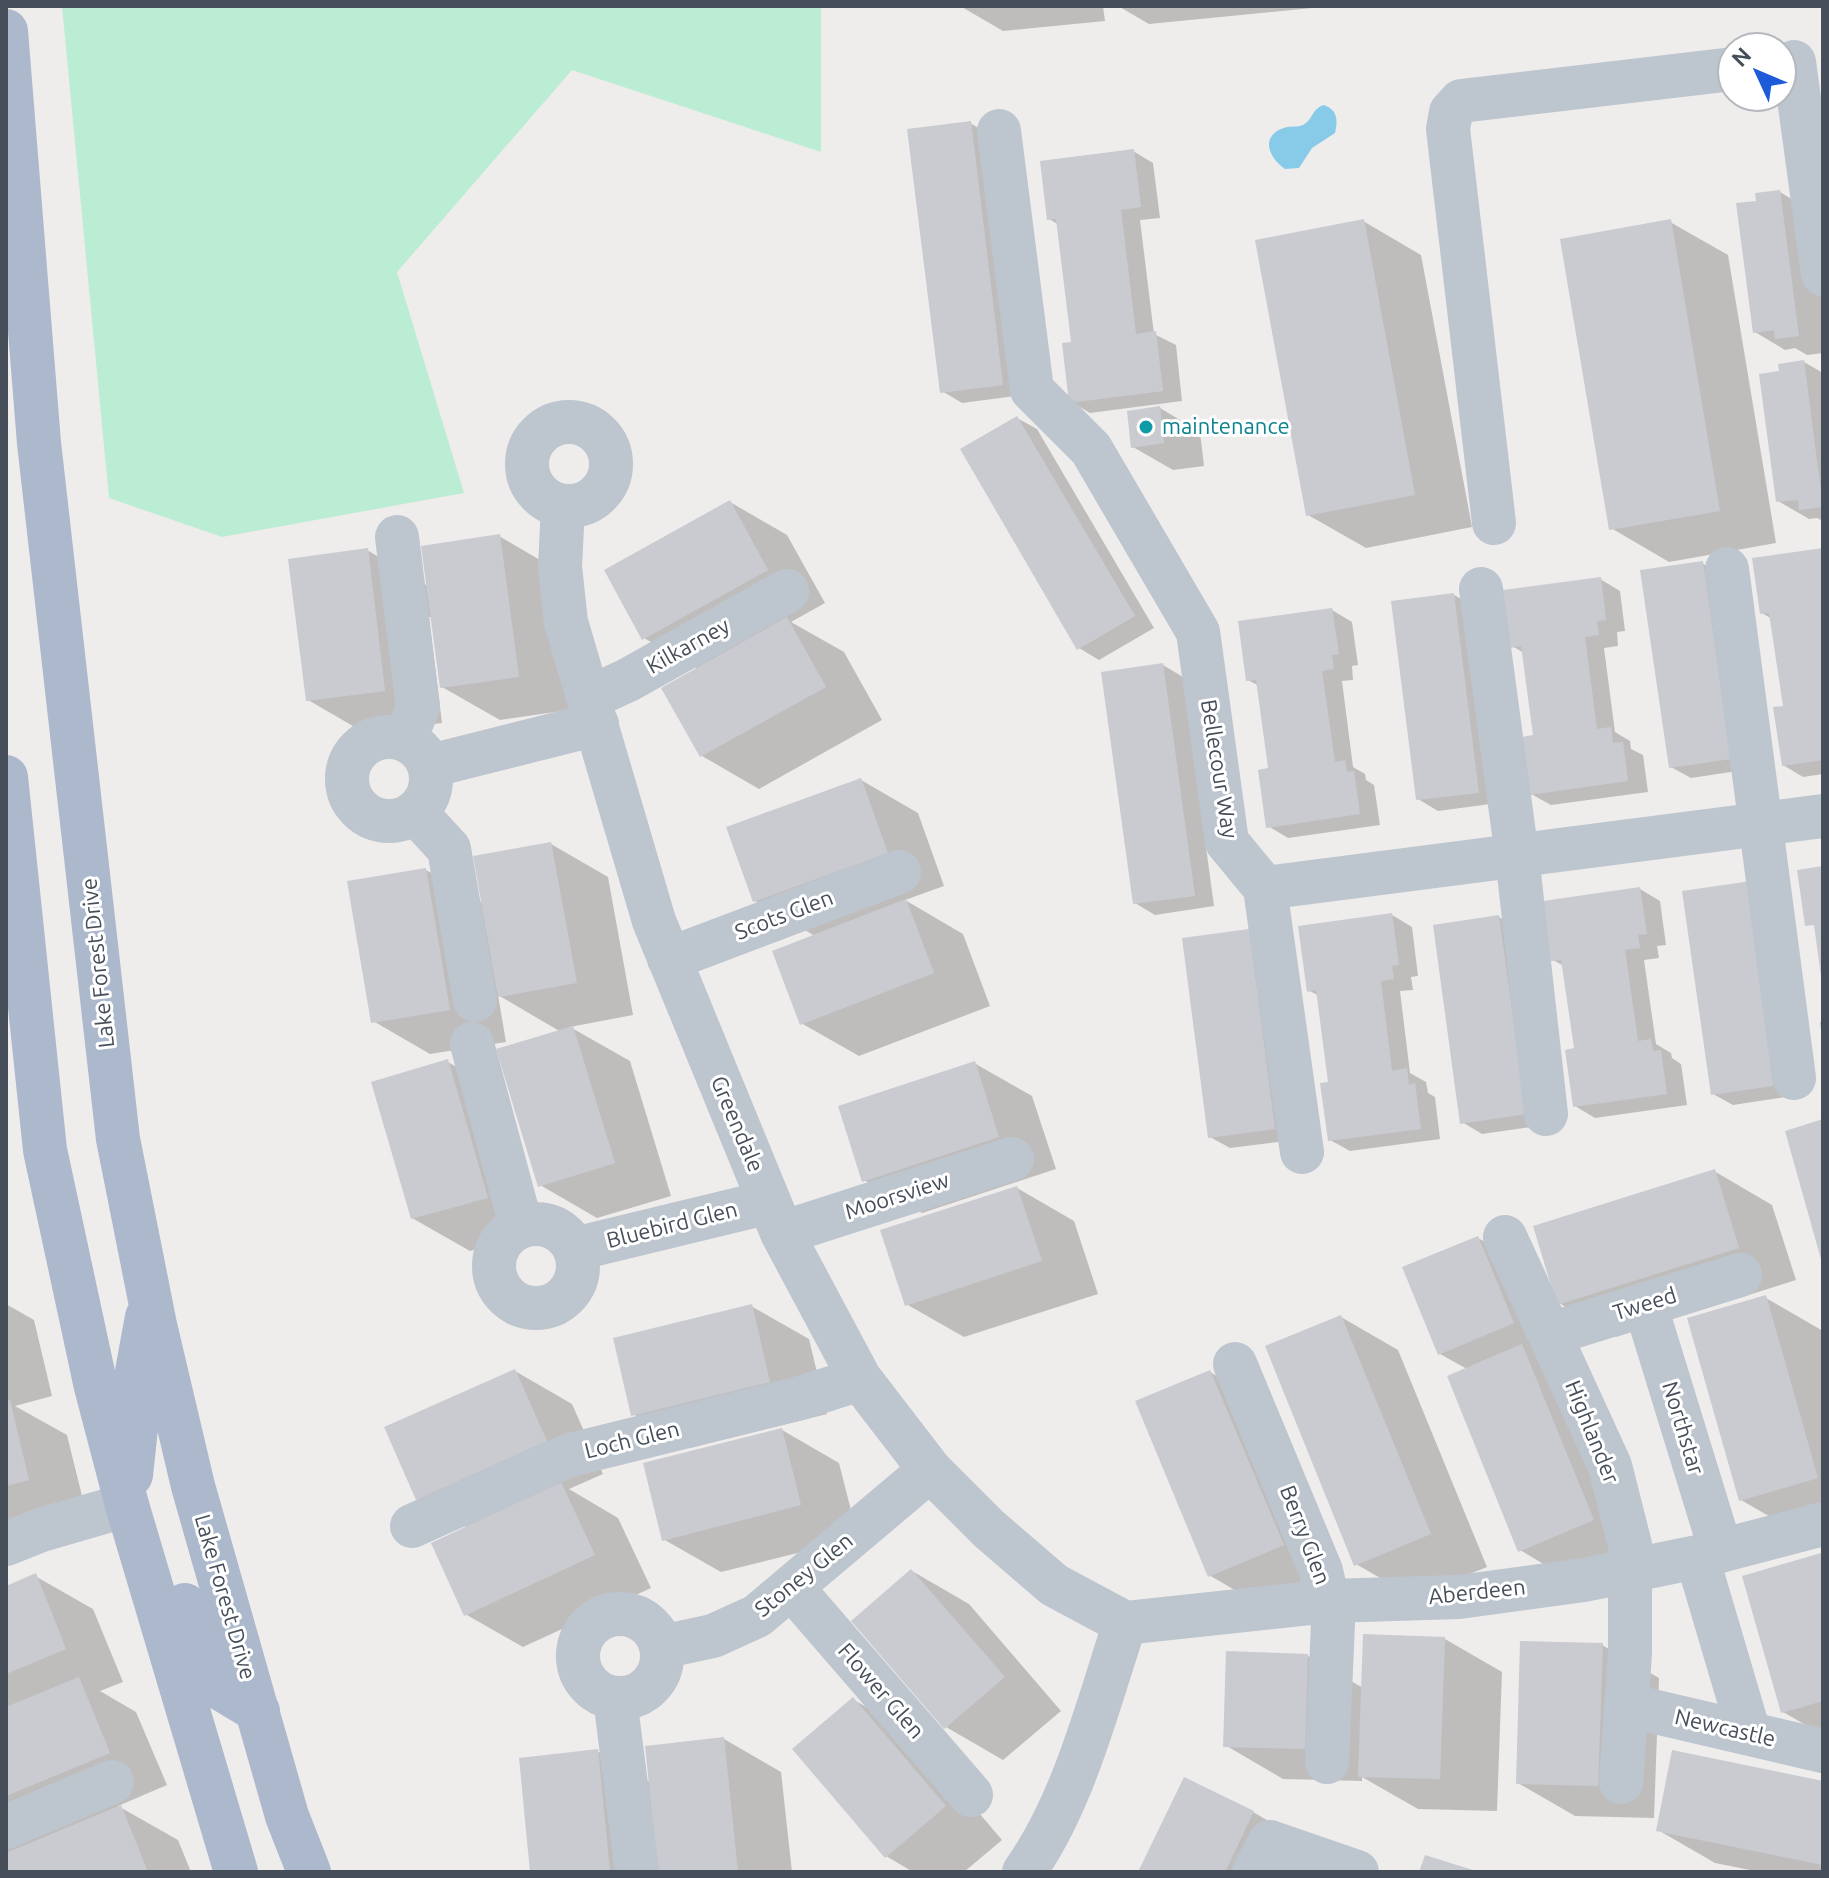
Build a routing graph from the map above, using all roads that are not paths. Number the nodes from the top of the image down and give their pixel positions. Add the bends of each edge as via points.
1 (6, 31) edge
2 (1799, 61) edge
3 (1717, 71) edge
4 (999, 131) dead end
5 (10, 139) edge
6 (1823, 274) edge
7 (563, 506) dead end
8 (1494, 523) dead end
9 (397, 537) dead end
10 (1727, 569) dead end
11 (1481, 589) dead end
12 (787, 591) dead end
13 (593, 711) junction
14 (418, 753) junction
15 (6, 777) edge
16 (415, 812) junction
17 (1823, 816) edge
18 (1761, 824) junction
19 (1517, 856) junction
20 (899, 872) dead end
21 (1265, 888) junction
22 (669, 959) junction
23 (475, 1000) dead end
24 (472, 1044) dead end
25 (1794, 1078) dead end
26 (1546, 1114) dead end
27 (1302, 1152) dead end
28 (1012, 1159) dead end
29 (776, 1218) junction
30 (521, 1225) junction
31 (1505, 1237) dead end
32 (575, 1249) junction
33 (1740, 1275) dead end
34 (150, 1299) junction
35 (1645, 1304) junction
36 (1550, 1334) junction
37 (1235, 1364) dead end
38 (860, 1379) junction
39 (930, 1470) junction
40 (127, 1505) junction
41 (1823, 1524) edge
42 (412, 1526) dead end
43 (6, 1544) edge
44 (1709, 1554) junction
45 (1630, 1572) junction
46 (792, 1588) junction
47 (1330, 1601) junction
48 (1125, 1623) junction
49 (661, 1647) junction
50 (615, 1698) junction
51 (1626, 1705) junction
52 (258, 1711) junction
53 (1749, 1733) junction
54 (1823, 1751) edge
55 (1327, 1762) dead end
56 (112, 1782) dead end
57 (1621, 1782) dead end
58 (971, 1795) dead end
59 (6, 1827) edge
60 (236, 1872) edge
61 (309, 1872) edge
62 (637, 1872) edge
63 (1024, 1872) edge
64 (1254, 1872) edge
65 (1357, 1872) edge

1 - 5 main road, Lake Forest Drive
2 - 6 street
3 - 8 street via 1461,101 1451,112 1448,129
4 - 21 street, Bellecour Way via 1032,390 1091,449 1198,632 1227,842
5 - 34 main road, Lake Forest Drive via 118,1139
7 - 13 street, Greendale via 560,567 566,622
9 - 14 street via 418,707
10 - 18 street
11 - 19 street
12 - 13 street, Kilkarney via 628,680
13 - 14 street, Kilkarney
13 - 22 street, Greendale
14 - 16 street via 431,788
14 - 16 street via 391,736 377,738 353,756 347,784 360,810 373,818 402,819
15 - 40 main road via 45,1150
16 - 23 street via 449,849
17 - 18 street
18 - 19 street
18 - 25 street
19 - 21 street
19 - 26 street
20 - 22 street, Scots Glen
21 - 27 street
22 - 29 street, Greendale
24 - 30 street
28 - 29 street, Moorsview
29 - 32 street, Bluebird Glen
29 - 38 street, Greendale
30 - 32 street via 555,1228
30 - 32 street via 502,1240 493,1267 496,1282 516,1304 545,1307 569,1292 578,1264
31 - 36 street, Highlander
33 - 35 street, Tweed
34 - 40 main road via 136,1377
34 - 52 main road, Lake Forest Drive via 193,1486
35 - 36 street, Tweed
35 - 44 street, Northstar
36 - 45 street, Highlander via 1610,1466 1630,1545
37 - 47 street, Berry Glen
38 - 39 street, Greendale
38 - 42 street, Loch Glen via 570,1455
39 - 46 street, Stoney Glen
39 - 48 street, Greendale via 1054,1585
40 - 43 street
40 - 52 main road via 164,1529 213,1684
40 - 60 main road
41 - 44 street, Aberdeen
44 - 45 street, Aberdeen
44 - 53 street, Northstar
45 - 47 street, Aberdeen via 1459,1597
45 - 51 street, Highlander
46 - 49 street, Stoney Glen via 757,1616 713,1636
46 - 58 street, Flower Glen
47 - 48 street, Aberdeen
47 - 55 street, Berry Glen
48 - 63 street via 1072,1778 1040,1850
49 - 50 street via 661,1669 654,1682 629,1698
49 - 50 street via 652,1628 626,1614 598,1620 587,1630 580,1643 581,1672 600,1694
50 - 62 street
51 - 53 street, Newcastle
51 - 57 street, Highlander
52 - 61 main road, Lake Forest Drive via 287,1816
53 - 54 street, Newcastle
56 - 59 street
64 - 65 street via 1270,1842

